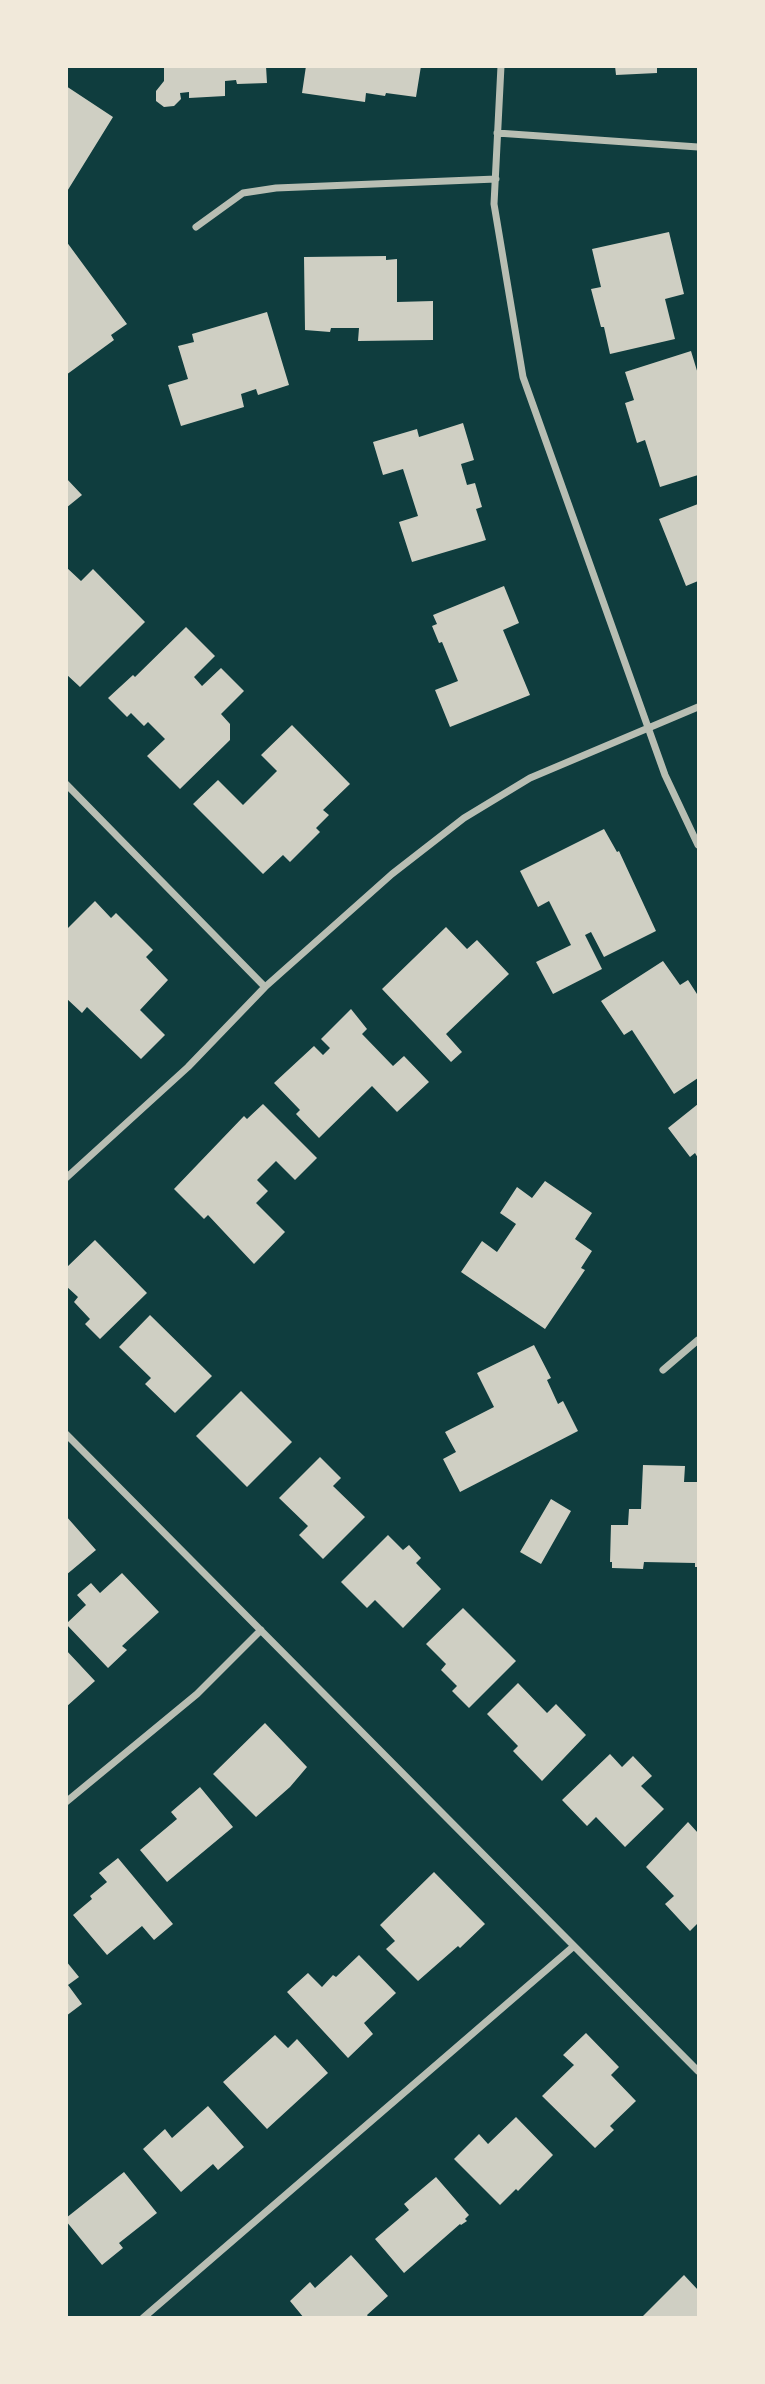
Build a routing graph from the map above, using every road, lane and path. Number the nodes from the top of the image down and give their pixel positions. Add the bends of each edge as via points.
1 (501, 66) edge
2 (498, 133) junction
3 (698, 147) edge
4 (496, 179) junction
5 (196, 227) dead end
6 (698, 707) edge
7 (648, 728) junction
8 (66, 784) edge
9 (698, 845) edge
10 (265, 987) junction
11 (66, 1178) edge
12 (698, 1340) edge
13 (663, 1370) dead end
14 (66, 1434) edge
15 (261, 1630) junction
16 (66, 1802) edge
17 (574, 1947) junction
18 (698, 2071) edge
19 (143, 2318) edge

1 - 2 street
2 - 3 street
2 - 4 street
4 - 5 street via 243,193
4 - 7 street via 494,204 523,377
6 - 7 street
7 - 9 street
7 - 10 street via 530,778 464,818 392,874
8 - 10 street
10 - 11 street via 188,1067
12 - 13 street
14 - 15 street
15 - 16 street via 197,1694
15 - 17 street
17 - 18 street
17 - 19 street

